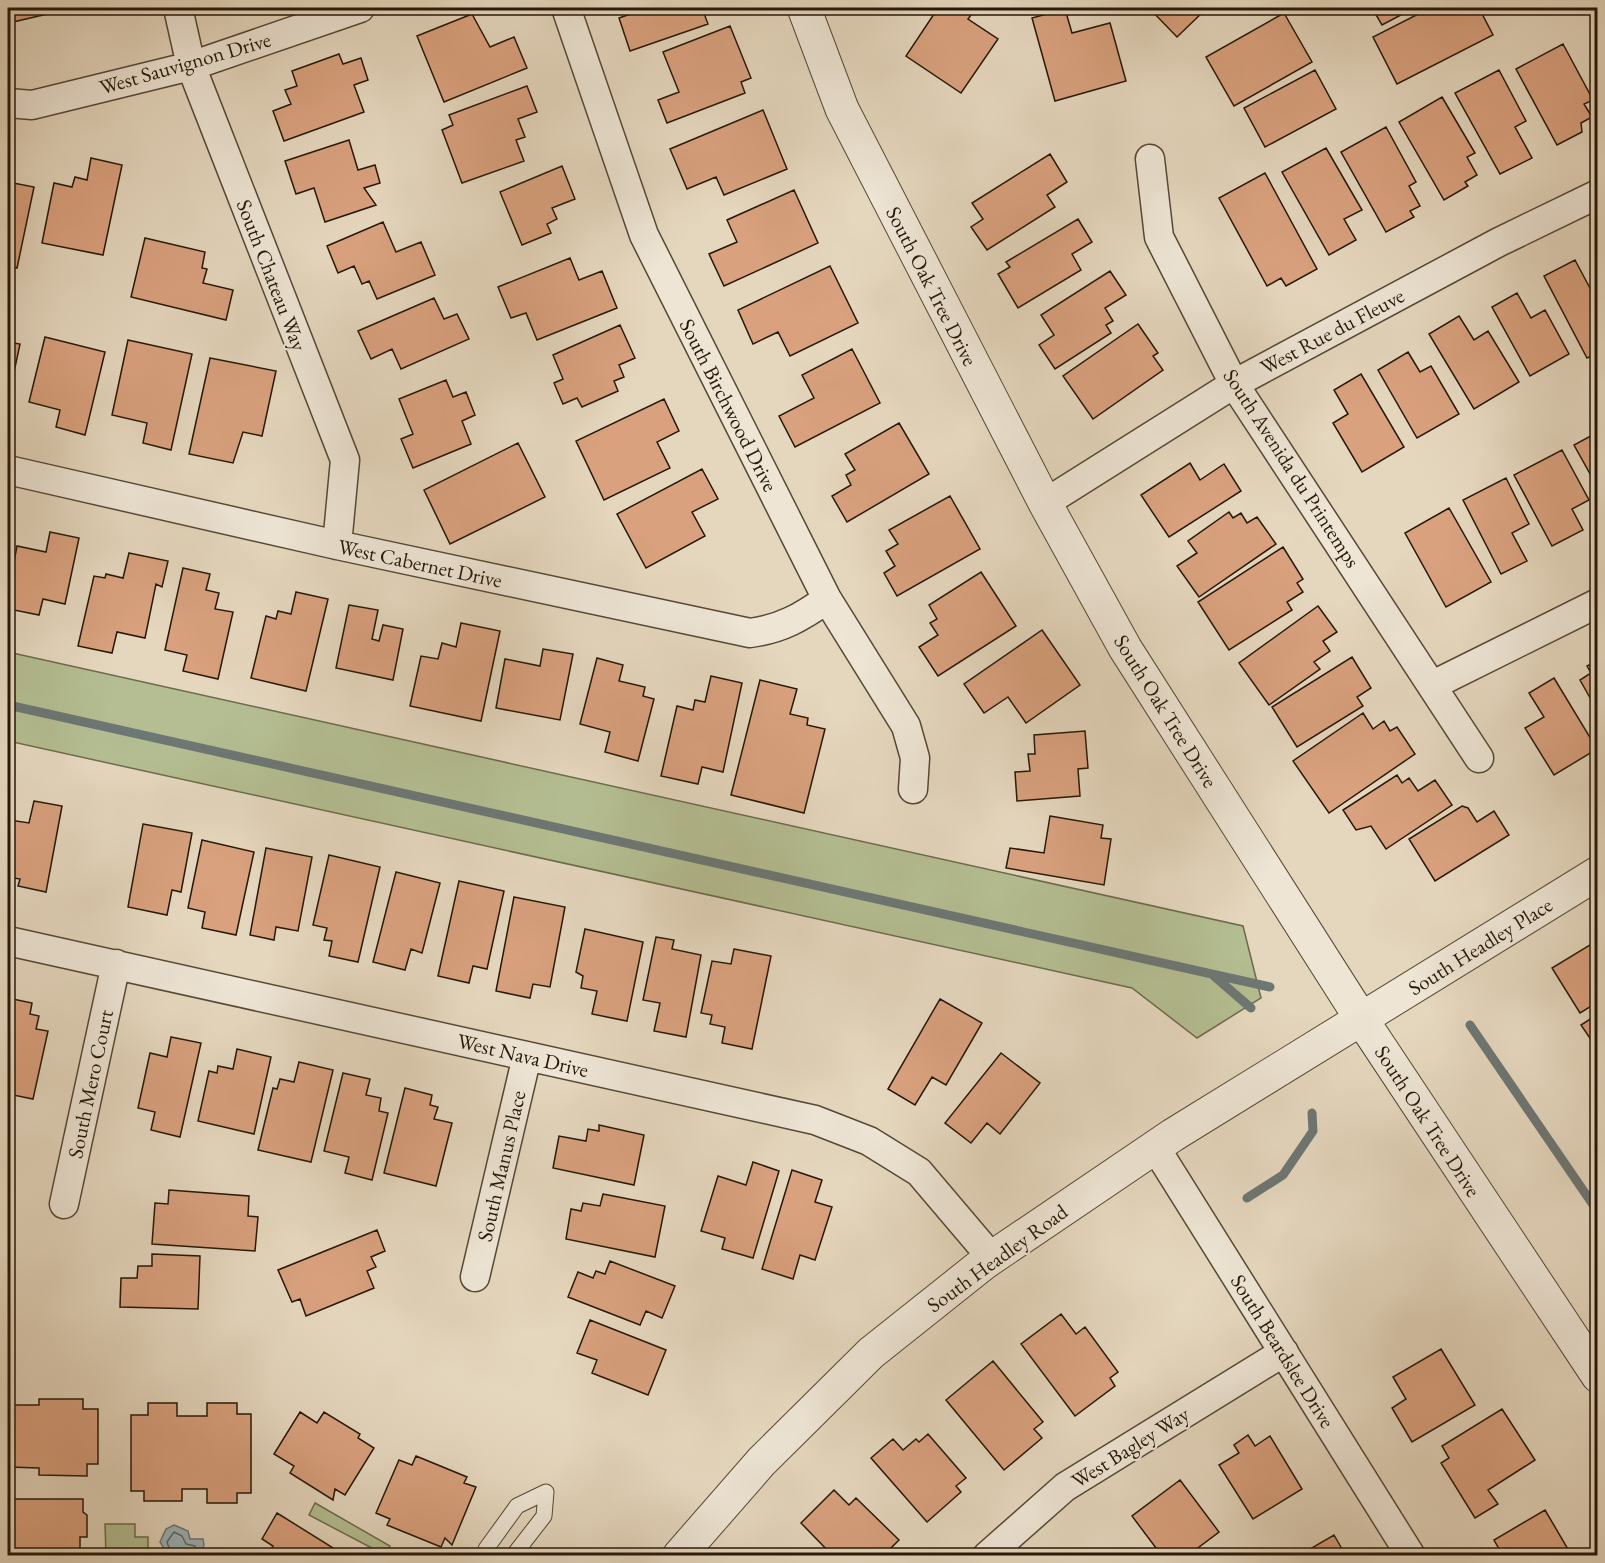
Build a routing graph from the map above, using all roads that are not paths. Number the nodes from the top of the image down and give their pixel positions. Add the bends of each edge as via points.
1 (178, 8) edge
2 (360, 8) edge
3 (566, 8) edge
4 (804, 8) edge
5 (191, 66) junction
6 (8, 103) edge
7 (1150, 159) dead end
8 (1598, 194) edge
9 (1234, 384) junction
10 (8, 470) edge
11 (1045, 503) junction
12 (337, 545) junction
13 (827, 599) junction
14 (1598, 603) edge
15 (1433, 685) junction
16 (1479, 758) dead end
17 (913, 789) dead end
18 (1598, 873) edge
19 (8, 941) edge
20 (116, 964) junction
21 (1362, 1020) junction
22 (527, 1056) junction
23 (1155, 1147) junction
24 (64, 1204) dead end
25 (992, 1258) junction
26 (474, 1277) dead end
27 (1284, 1352) junction
28 (1598, 1376) edge
29 (486, 1556) edge
30 (513, 1556) edge
31 (679, 1556) edge
32 (987, 1556) edge
33 (1411, 1556) edge

1 - 5 street, South Chateau Way
2 - 5 street, West Sauvignon Drive
3 - 13 street, South Birchwood Drive via 644,236
4 - 11 street, South Oak Tree Drive via 842,109
5 - 6 street, West Sauvignon Drive via 32,105
5 - 12 street, South Chateau Way via 345,460
7 - 9 street, South Avenida du Printemps via 1159,237
8 - 9 street, West Rue du Fleuve via 1499,242
9 - 11 street, West Rue du Fleuve
9 - 15 street, South Avenida du Printemps
10 - 12 street, West Cabernet Drive
11 - 21 street, South Oak Tree Drive via 1125,648
12 - 13 street, West Cabernet Drive via 750,633 776,629 801,618
13 - 17 street, South Birchwood Drive via 906,726 915,758
14 - 15 street
15 - 16 street, South Avenida du Printemps
18 - 21 street, South Headley Place
19 - 20 street, West Nava Drive
20 - 22 street, West Nava Drive
20 - 24 street, South Mero Court
21 - 23 street, South Headley Road
21 - 28 street, South Oak Tree Drive
22 - 25 street, West Nava Drive via 814,1120 869,1141 919,1172
22 - 26 street, South Manus Place
23 - 25 street, South Headley Road
23 - 27 street, South Beardslee Drive
25 - 31 street, South Headley Road via 871,1353 761,1462
27 - 32 street, West Bagley Way via 1065,1487
27 - 33 street, South Beardslee Drive
29 - 30 lane via 486,1549 517,1506 546,1492 544,1516

